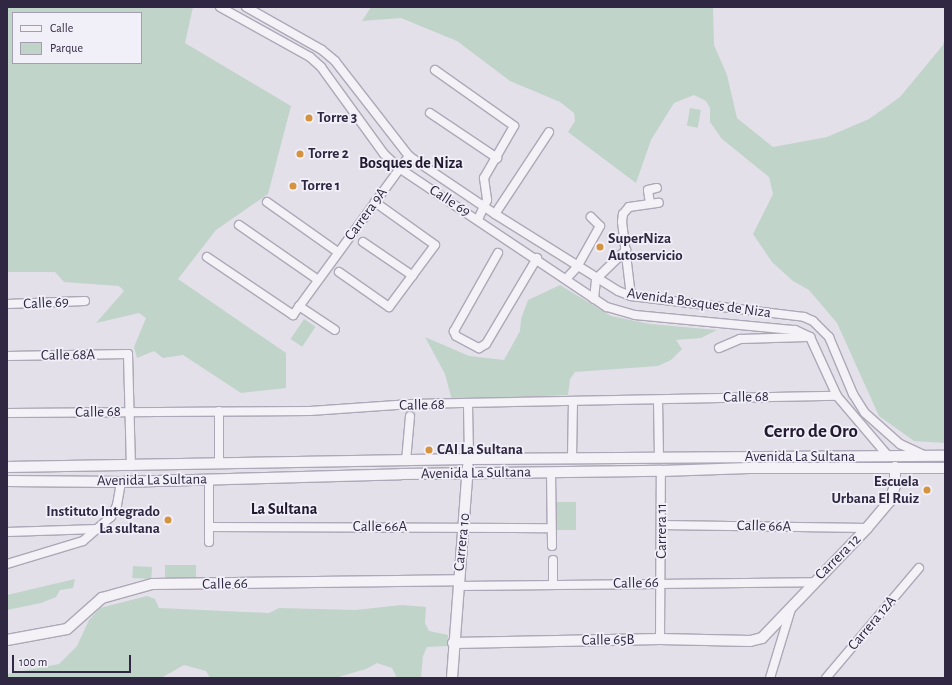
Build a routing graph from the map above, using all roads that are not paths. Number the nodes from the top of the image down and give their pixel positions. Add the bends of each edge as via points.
1 (220, 7) edge
2 (246, 7) edge
3 (435, 70) dead end
4 (430, 113) dead end
5 (549, 132) dead end
6 (409, 156) junction
7 (497, 158) junction
8 (399, 168) junction
9 (657, 188) dead end
10 (267, 202) dead end
11 (375, 202) junction
12 (486, 204) junction
13 (495, 214) junction
14 (591, 217) dead end
15 (478, 219) junction
16 (239, 225) dead end
17 (363, 242) dead end
18 (626, 250) junction
19 (338, 252) junction
20 (498, 253) dead end
21 (206, 257) dead end
22 (537, 258) junction
23 (576, 267) junction
24 (339, 272) dead end
25 (413, 276) junction
26 (566, 279) junction
27 (596, 279) junction
28 (318, 280) junction
29 (631, 296) junction
30 (594, 299) junction
31 (85, 301) dead end
32 (7, 304) edge
33 (299, 306) junction
34 (335, 330) dead end
35 (810, 336) junction
36 (719, 348) dead end
37 (7, 356) edge
38 (837, 396) junction
39 (658, 400) junction
40 (573, 403) junction
41 (468, 405) junction
42 (220, 411) junction
43 (129, 412) junction
44 (7, 413) edge
45 (410, 416) dead end
46 (924, 455) junction
47 (888, 456) junction
48 (945, 456) edge
49 (572, 458) junction
50 (659, 458) junction
51 (469, 459) junction
52 (406, 461) junction
53 (219, 463) junction
54 (130, 466) junction
55 (7, 467) edge
56 (895, 467) junction
57 (945, 468) edge
58 (661, 471) junction
59 (551, 472) junction
60 (468, 473) junction
61 (209, 479) junction
62 (7, 481) edge
63 (121, 482) junction
64 (662, 524) junction
65 (209, 527) junction
66 (464, 527) junction
67 (98, 528) junction
68 (551, 528) junction
69 (868, 528) junction
70 (7, 532) edge
71 (209, 542) dead end
72 (552, 546) dead end
73 (553, 560) dead end
74 (7, 564) edge
75 (919, 568) dead end
76 (813, 582) junction
77 (458, 583) junction
78 (662, 583) junction
79 (553, 584) junction
80 (791, 609) junction
81 (762, 638) joint
82 (660, 639) junction
83 (7, 640) edge
84 (453, 643) junction
85 (452, 678) edge
86 (770, 678) edge
87 (826, 678) edge

1 - 8 street, Calle 69 via 310,57 321,67 384,154
2 - 6 street, Calle 69 via 322,50 335,61
3 - 7 street via 513,123 513,129
4 - 7 street
5 - 13 street
6 - 8 street, Carrera 9A
6 - 12 street, Calle 69
7 - 12 street via 484,178
8 - 11 street, Carrera 9A
8 - 15 street, Calle 69
9 - 18 street via 648,190 654,203 630,207 623,214
10 - 19 street
11 - 19 street, Carrera 9A
11 - 25 street via 435,246
12 - 13 street, Calle 69
12 - 15 street
13 - 23 street, Calle 69
14 - 23 street via 600,226
15 - 22 street, Calle 69
16 - 28 street
17 - 25 street
18 - 27 street
18 - 29 street
19 - 28 street, Carrera 9A
20 - 22 street via 454,331 456,336 478,348 486,344
21 - 33 street via 293,315
22 - 26 street, Calle 69
23 - 26 street
23 - 27 street, Avenida Bosques de Niza
24 - 25 street via 389,307
26 - 30 street, Avenida Bosques de Niza
27 - 29 street, Avenida Bosques de Niza
27 - 30 street
28 - 33 street, Carrera 9A
29 - 46 street, Avenida Bosques de Niza via 804,317 821,326 829,337 853,394 865,413 900,444
30 - 35 street, Avenida Bosques de Niza via 622,313 796,330
31 - 32 street, Calle 69
33 - 34 street
35 - 36 street via 740,339
35 - 38 street
37 - 43 street, Calle 68A via 128,354
38 - 39 street, Calle 68
38 - 47 street
39 - 40 street, Calle 68
39 - 50 street
40 - 41 street, Calle 68
40 - 49 street
41 - 42 street, Calle 68 via 411,404 310,411
41 - 51 street, Carrera 10
42 - 43 street, Calle 68
42 - 53 street
43 - 44 street, Calle 68
43 - 54 street
45 - 52 street
46 - 47 street, Avenida La Sultana
46 - 48 street, Avenida La Sultana
47 - 50 street, Avenida La Sultana
47 - 56 street
49 - 50 street, Avenida La Sultana
49 - 51 street, Avenida La Sultana
51 - 52 street, Avenida La Sultana
51 - 60 street, Carrera 10
52 - 53 street, Avenida La Sultana
53 - 54 street, Avenida La Sultana
54 - 55 street, Avenida La Sultana
56 - 57 street, Avenida La Sultana
56 - 58 street, Avenida La Sultana
56 - 69 street, Carrera 12 via 895,486 890,501
58 - 59 street, Avenida La Sultana
58 - 64 street, Carrera 11
59 - 60 street, Avenida La Sultana
59 - 68 street
60 - 61 street, Avenida La Sultana
60 - 66 street, Carrera 10
61 - 63 street, Avenida La Sultana
61 - 65 street
62 - 63 street, Avenida La Sultana
63 - 67 street via 117,505 111,517
64 - 69 street, Calle 66A
64 - 78 street, Carrera 11
65 - 66 street, Calle 66A
65 - 71 street
66 - 68 street, Calle 66A
66 - 77 street, Carrera 10
67 - 70 street
67 - 74 street via 83,541
68 - 72 street
69 - 76 street, Carrera 12
73 - 79 street
75 - 87 street, Carrera 12A
76 - 78 street, Calle 66
76 - 80 street, Carrera 12
77 - 79 street, Calle 66
77 - 83 street, Calle 66 via 152,584 102,598 67,629
77 - 84 street, Carrera 10
78 - 79 street, Calle 66
78 - 82 street, Carrera 11
80 - 81 street, Carrera 12
80 - 86 street
81 - 82 street, Calle 65B via 750,641
82 - 84 street, Calle 65B
84 - 85 street, Carrera 10

